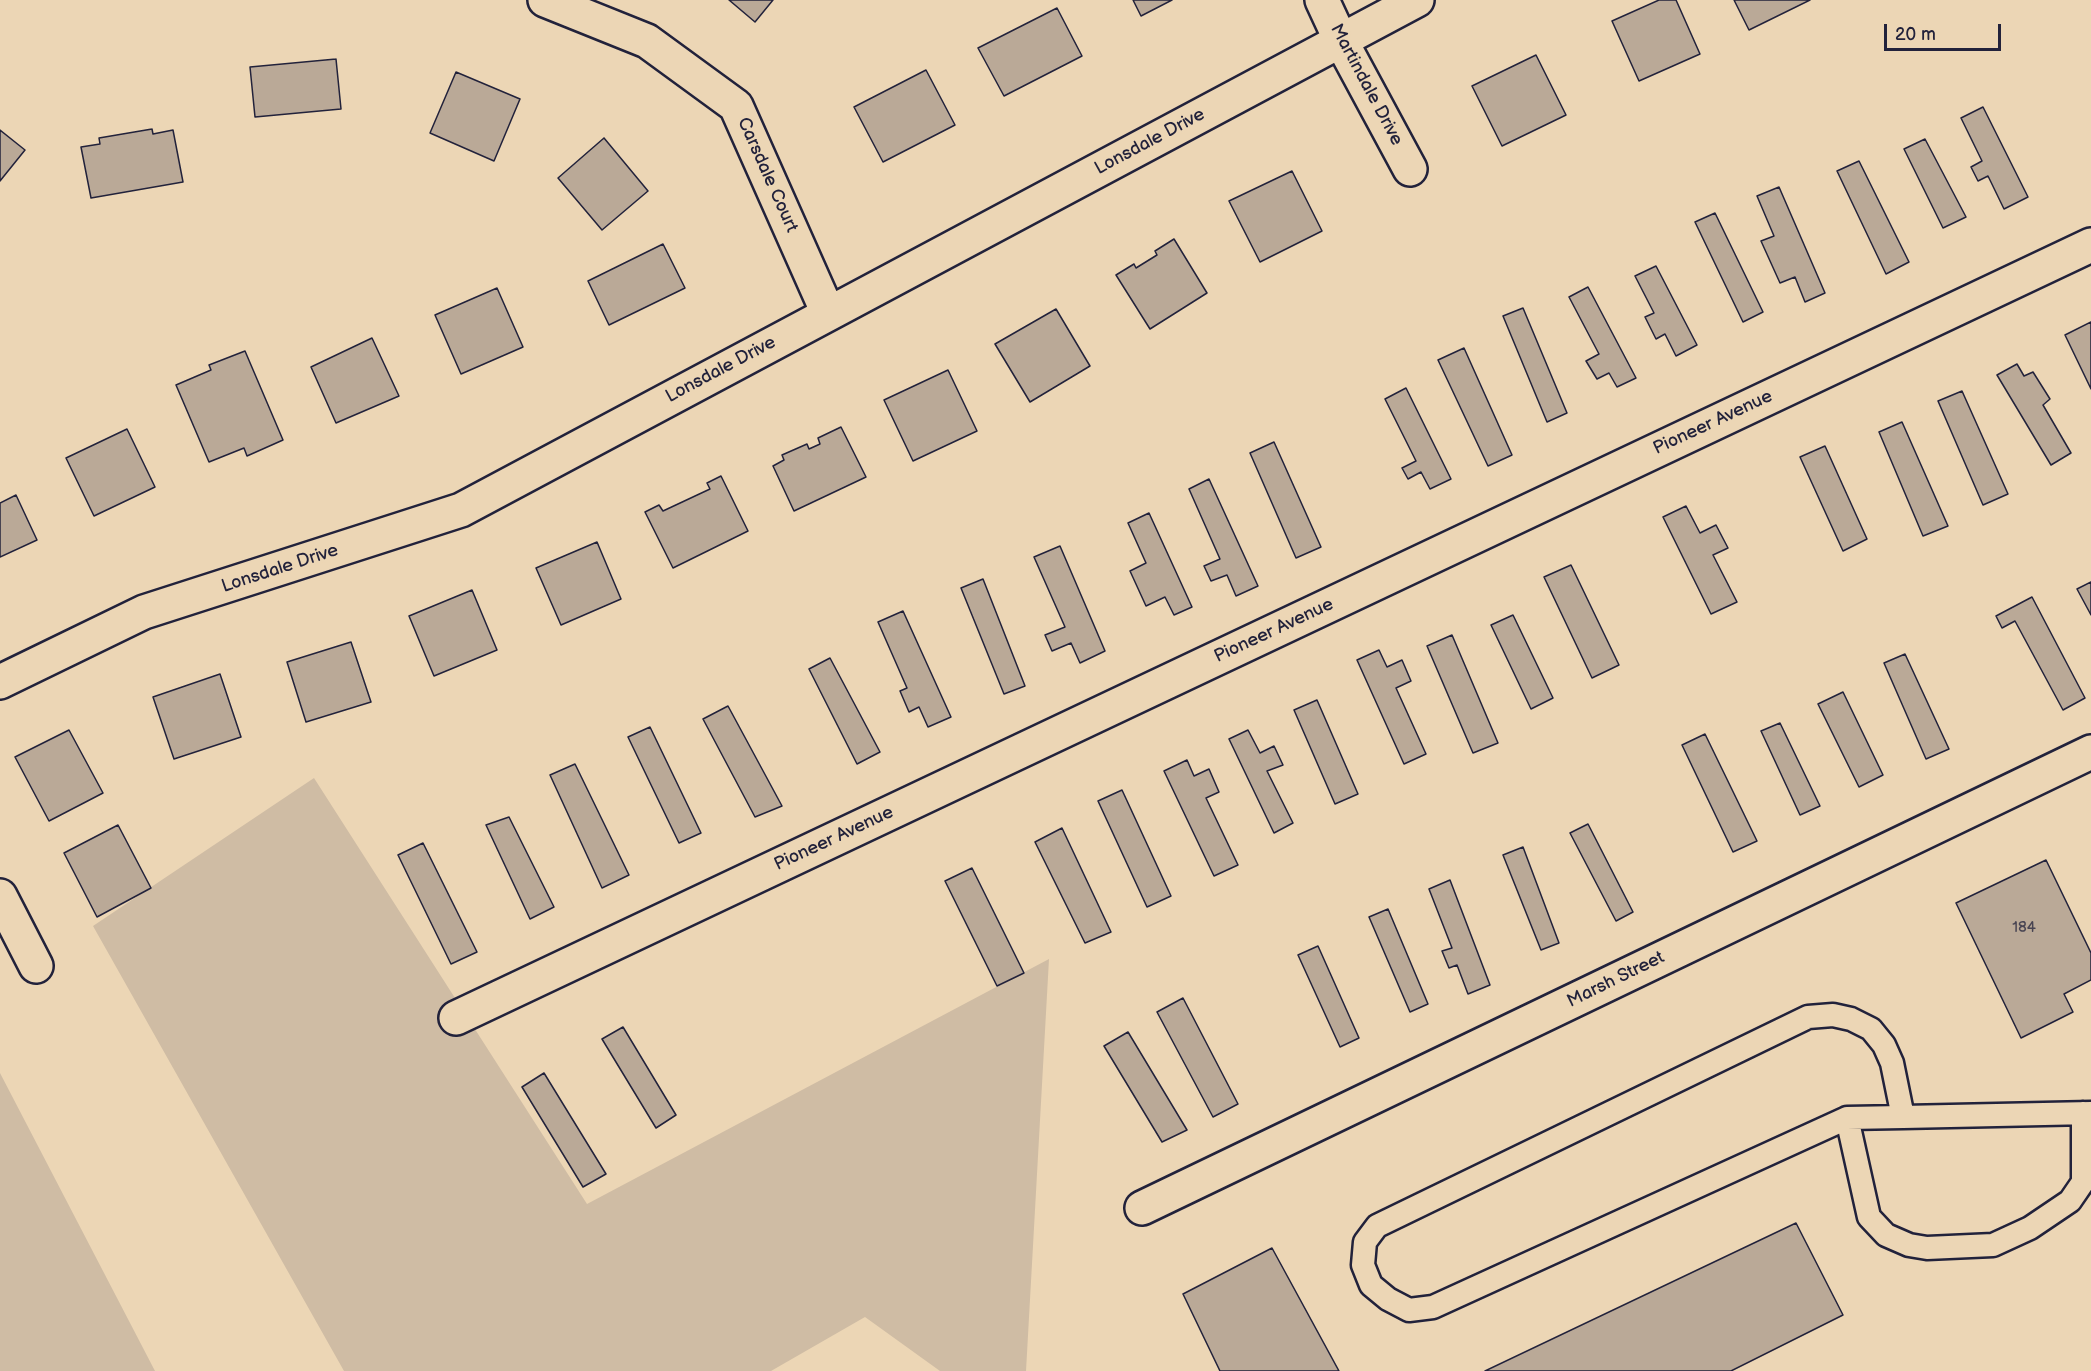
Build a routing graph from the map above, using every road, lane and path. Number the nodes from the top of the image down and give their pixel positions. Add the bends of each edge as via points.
1 (545, 0) edge
2 (1322, 0) edge
3 (1417, 0) edge
4 (1341, 41) junction
5 (1410, 169) dead end
6 (2091, 245) edge
7 (828, 313) junction
8 (0, 682) edge
9 (2091, 752) edge
10 (0, 896) edge
11 (36, 966) dead end
12 (456, 1017) dead end
13 (2087, 1113) edge
14 (1903, 1118) junction
15 (1847, 1119) junction
16 (1142, 1208) dead end

1 - 7 street, Carsdale Court via 647,41 736,106
2 - 4 street, Martindale Drive
3 - 4 street, Lonsdale Drive
4 - 5 street, Martindale Drive
4 - 7 street, Lonsdale Drive
6 - 12 street, Pioneer Avenue
7 - 8 street, Lonsdale Drive via 461,510 144,612
9 - 16 street, Marsh Street
10 - 11 street
13 - 14 lane
13 - 15 lane via 2083,1182 2070,1201 2030,1228 1993,1245 1927,1248 1886,1235 1869,1217
14 - 15 lane
14 - 15 lane via 1892,1063 1871,1029 1833,1015 1808,1017 1377,1226 1365,1242 1363,1265 1371,1285 1388,1299 1409,1310 1433,1307

